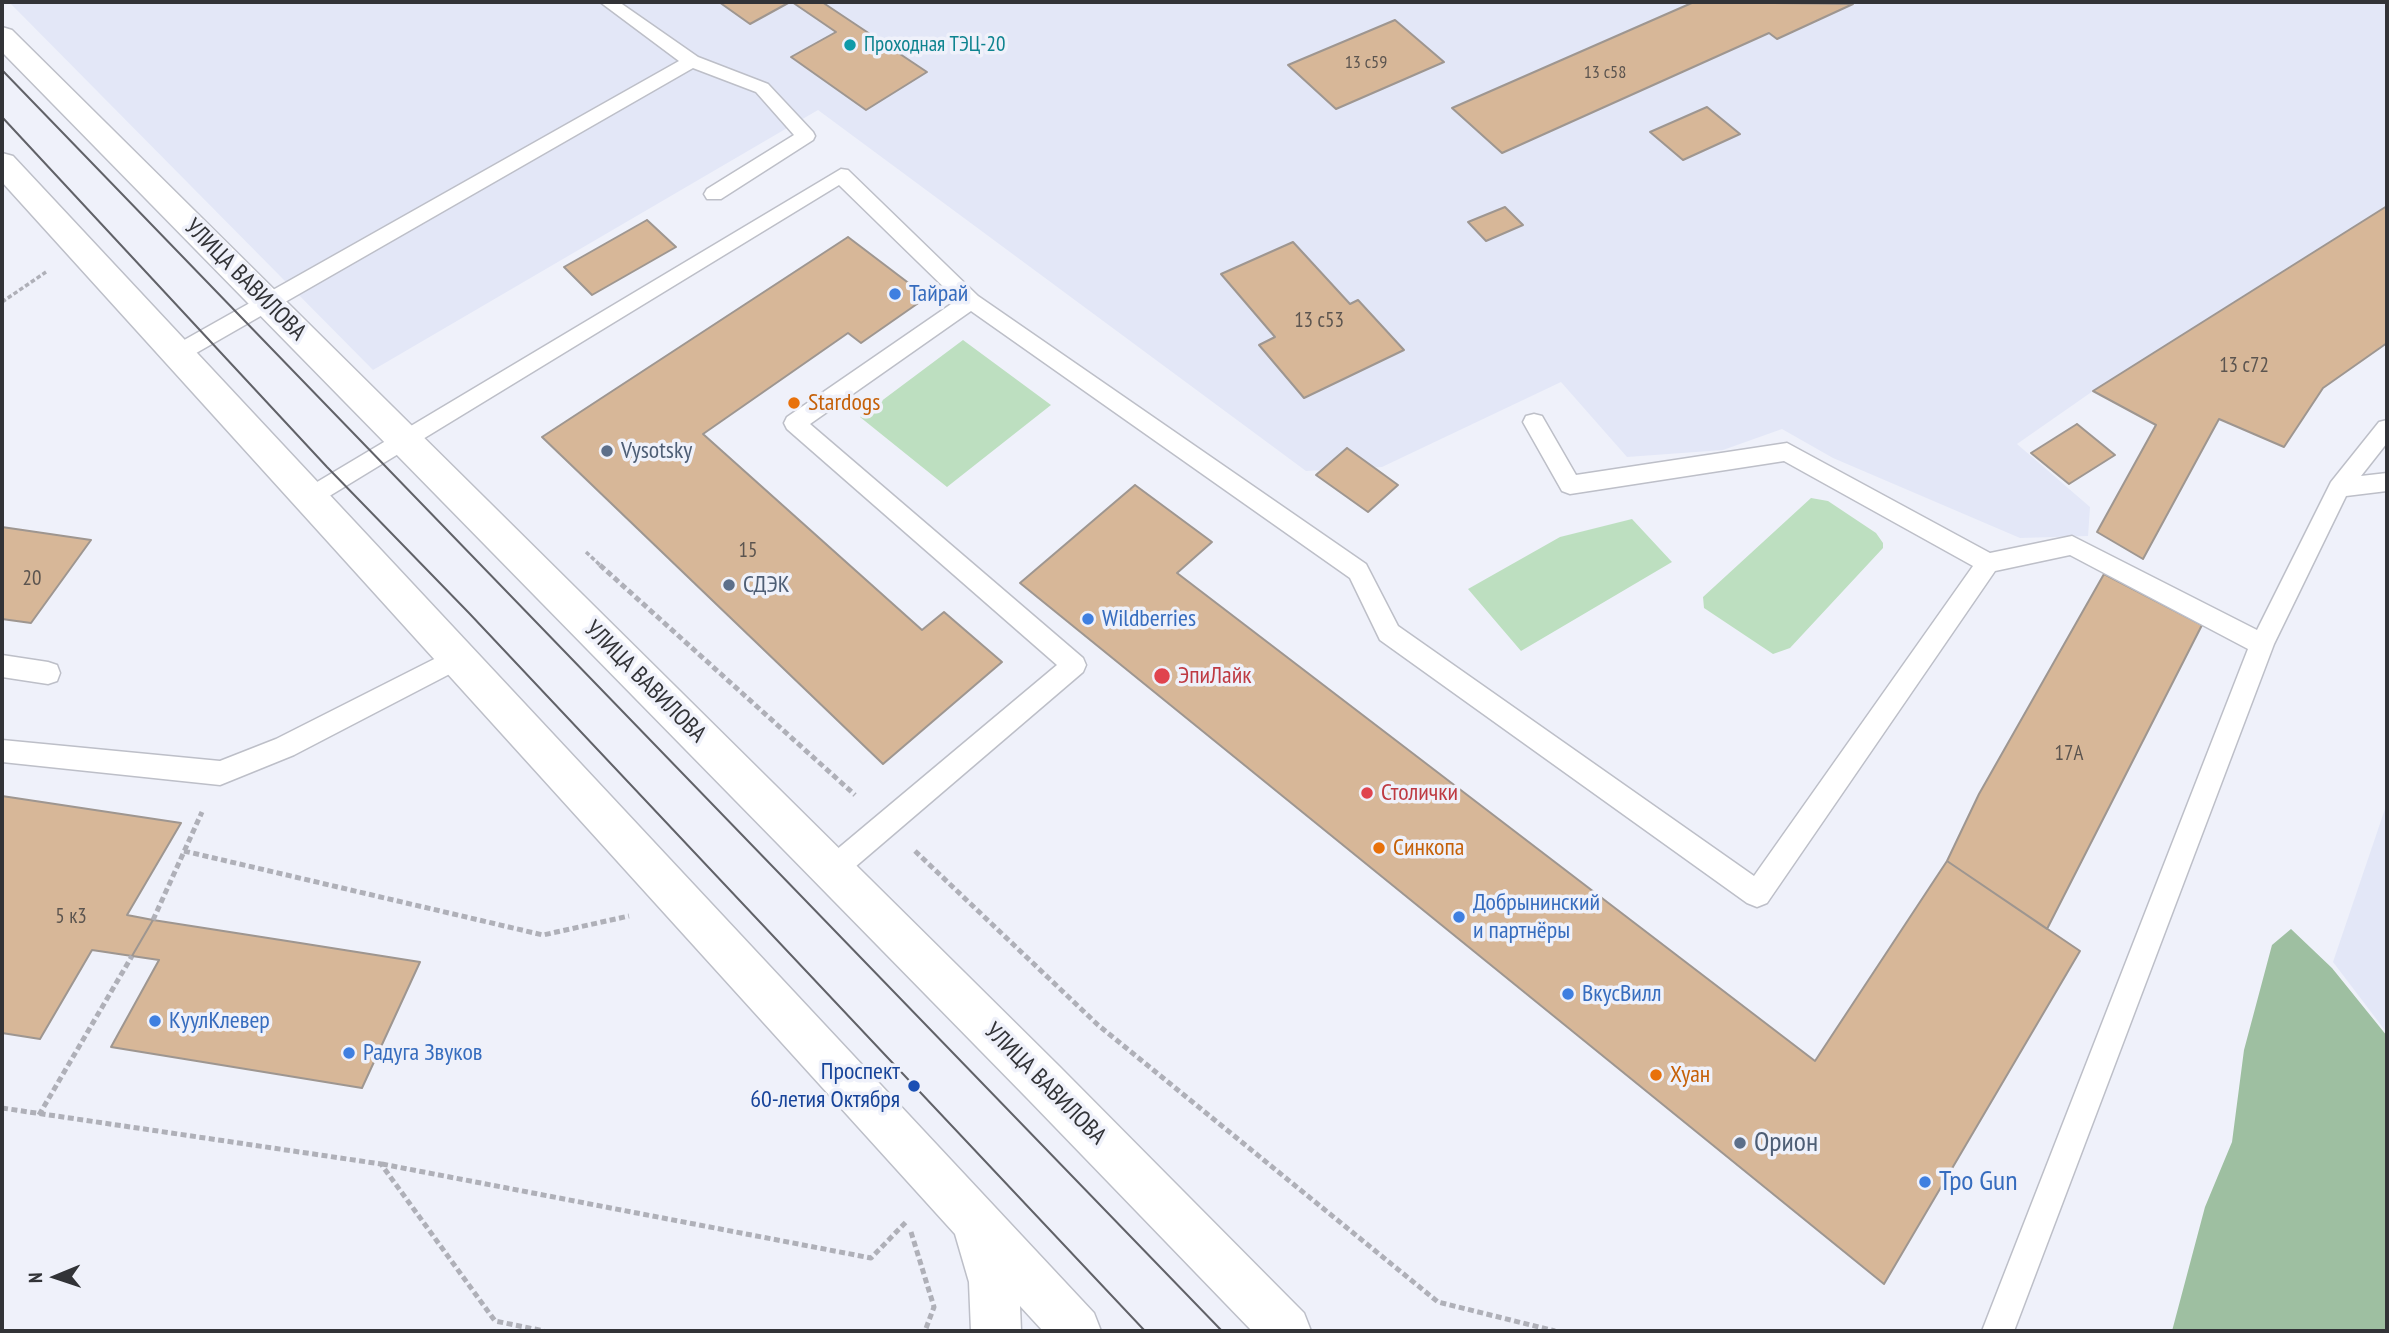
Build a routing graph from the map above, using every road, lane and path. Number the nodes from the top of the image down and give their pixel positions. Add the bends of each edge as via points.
1 (608, 2) edge
2 (2, 36) edge
3 (692, 61) junction
4 (2, 163) edge
5 (714, 194) dead end
6 (55, 266) dead end
7 (971, 301) junction
8 (2, 302) edge
9 (268, 304) junction
10 (177, 354) junction
11 (1534, 422) dead end
12 (2387, 428) edge
13 (404, 440) junction
14 (2387, 482) edge
15 (2339, 488) junction
16 (2387, 493) edge
17 (310, 497) junction
18 (582, 548) dead end
19 (1988, 563) junction
20 (2262, 644) junction
21 (457, 658) junction
22 (2, 666) edge
23 (48, 673) dead end
24 (2, 751) edge
25 (220, 773) junction
26 (887, 824) junction
27 (184, 851) junction
28 (832, 870) junction
29 (153, 919) dead end
30 (639, 926) dead end
31 (132, 956) dead end
32 (2, 1108) edge
33 (39, 1115) junction
34 (381, 1164) junction
35 (898, 1210) dead end
36 (907, 1220) junction
37 (975, 1222) junction
38 (544, 1331) edge
39 (925, 1331) edge
40 (996, 1331) edge
41 (1076, 1331) edge
42 (1286, 1331) edge
43 (1555, 1331) edge
44 (1998, 1331) edge

1 - 3 lane
2 - 9 main road, УЛИЦА ВАВИЛОВА
3 - 5 lane via 762,88 806,136
3 - 9 lane
4 - 10 main road
6 - 8 path
7 - 13 lane via 841,175
7 - 19 lane via 1358,571 1389,633 1757,894
7 - 26 lane via 794,423 1074,665
9 - 10 lane
9 - 13 main road, УЛИЦА ВАВИЛОВА
10 - 17 main road
11 - 19 lane via 1570,485 1787,452
12 - 15 lane
13 - 17 lane
13 - 28 main road, УЛИЦА ВАВИЛОВА
14 - 15 lane
15 - 16 lane
15 - 20 lane
17 - 21 main road
18 - 26 path
19 - 20 lane via 2072,545
20 - 44 lane
21 - 25 lane via 285,747
21 - 37 main road
22 - 23 lane
24 - 25 lane
25 - 27 path
26 - 28 lane
26 - 43 path via 1098,1025 1438,1302
27 - 29 path
27 - 30 path via 543,935 629,916
28 - 42 main road, УЛИЦА ВАВИЛОВА
31 - 33 path
32 - 33 path
33 - 34 path
34 - 36 path via 871,1258
34 - 38 path via 495,1321
35 - 36 path
36 - 39 path via 934,1307
37 - 40 main road via 994,1282
37 - 41 main road

